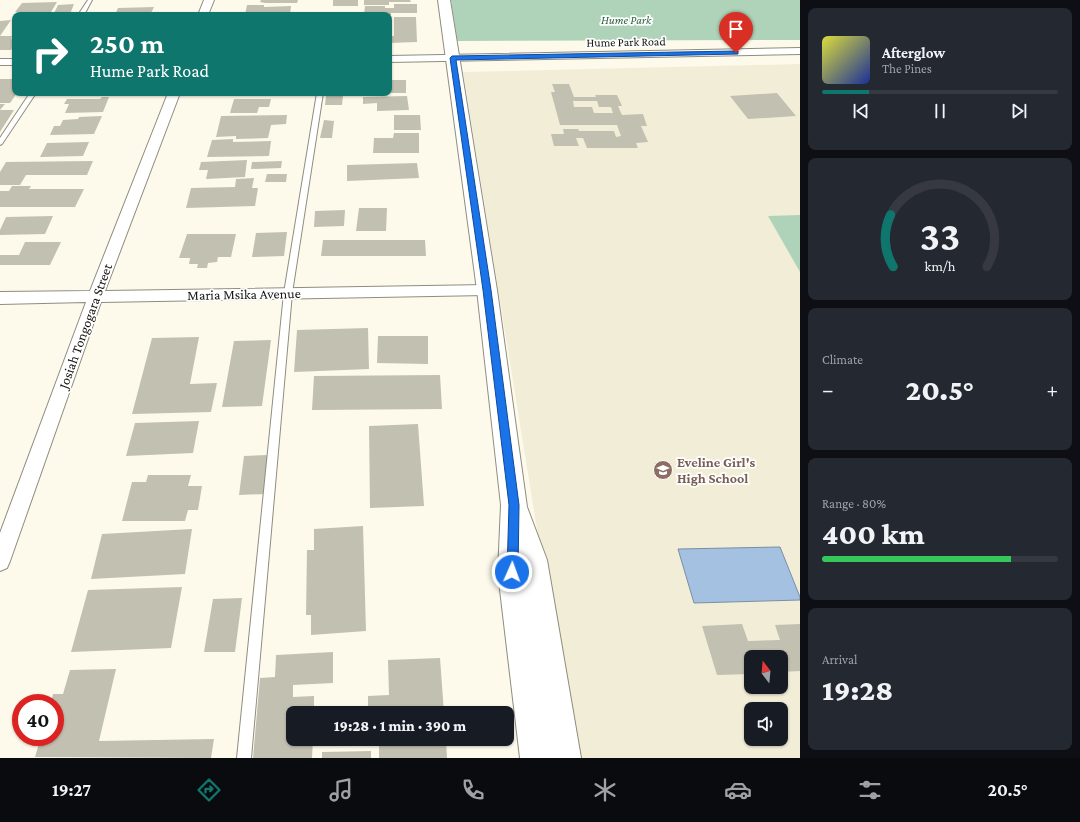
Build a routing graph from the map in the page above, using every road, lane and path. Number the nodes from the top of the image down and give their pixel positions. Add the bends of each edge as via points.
1 (90, 0) edge
2 (209, 0) edge
3 (444, 0) edge
4 (83, 12) edge
5 (204, 12) edge
6 (800, 51) edge
7 (452, 58) junction
8 (392, 59) edge
9 (0, 62) edge
10 (12, 62) edge
11 (31, 96) edge
12 (173, 96) edge
13 (320, 96) edge
14 (0, 144) edge
15 (487, 290) junction
16 (288, 293) junction
17 (0, 298) edge
18 (95, 298) junction
19 (514, 505) junction
20 (0, 561) edge
21 (244, 758) edge
22 (536, 758) edge
23 (565, 758) edge

1 - 4 lane
2 - 5 street
3 - 7 street
6 - 7 street, Hume Park Road
7 - 8 street, Hume Park Road
7 - 15 street
9 - 10 street
11 - 14 lane
12 - 18 street, Josiah Tongogara Street
13 - 16 lane
15 - 16 street, Maria Msika Avenue
15 - 19 street
16 - 18 street, Maria Msika Avenue
16 - 21 lane
17 - 18 street, Maria Msika Avenue
18 - 20 street, Josiah Tongogara Street
19 - 22 street via 512,572
19 - 23 street via 534,560

